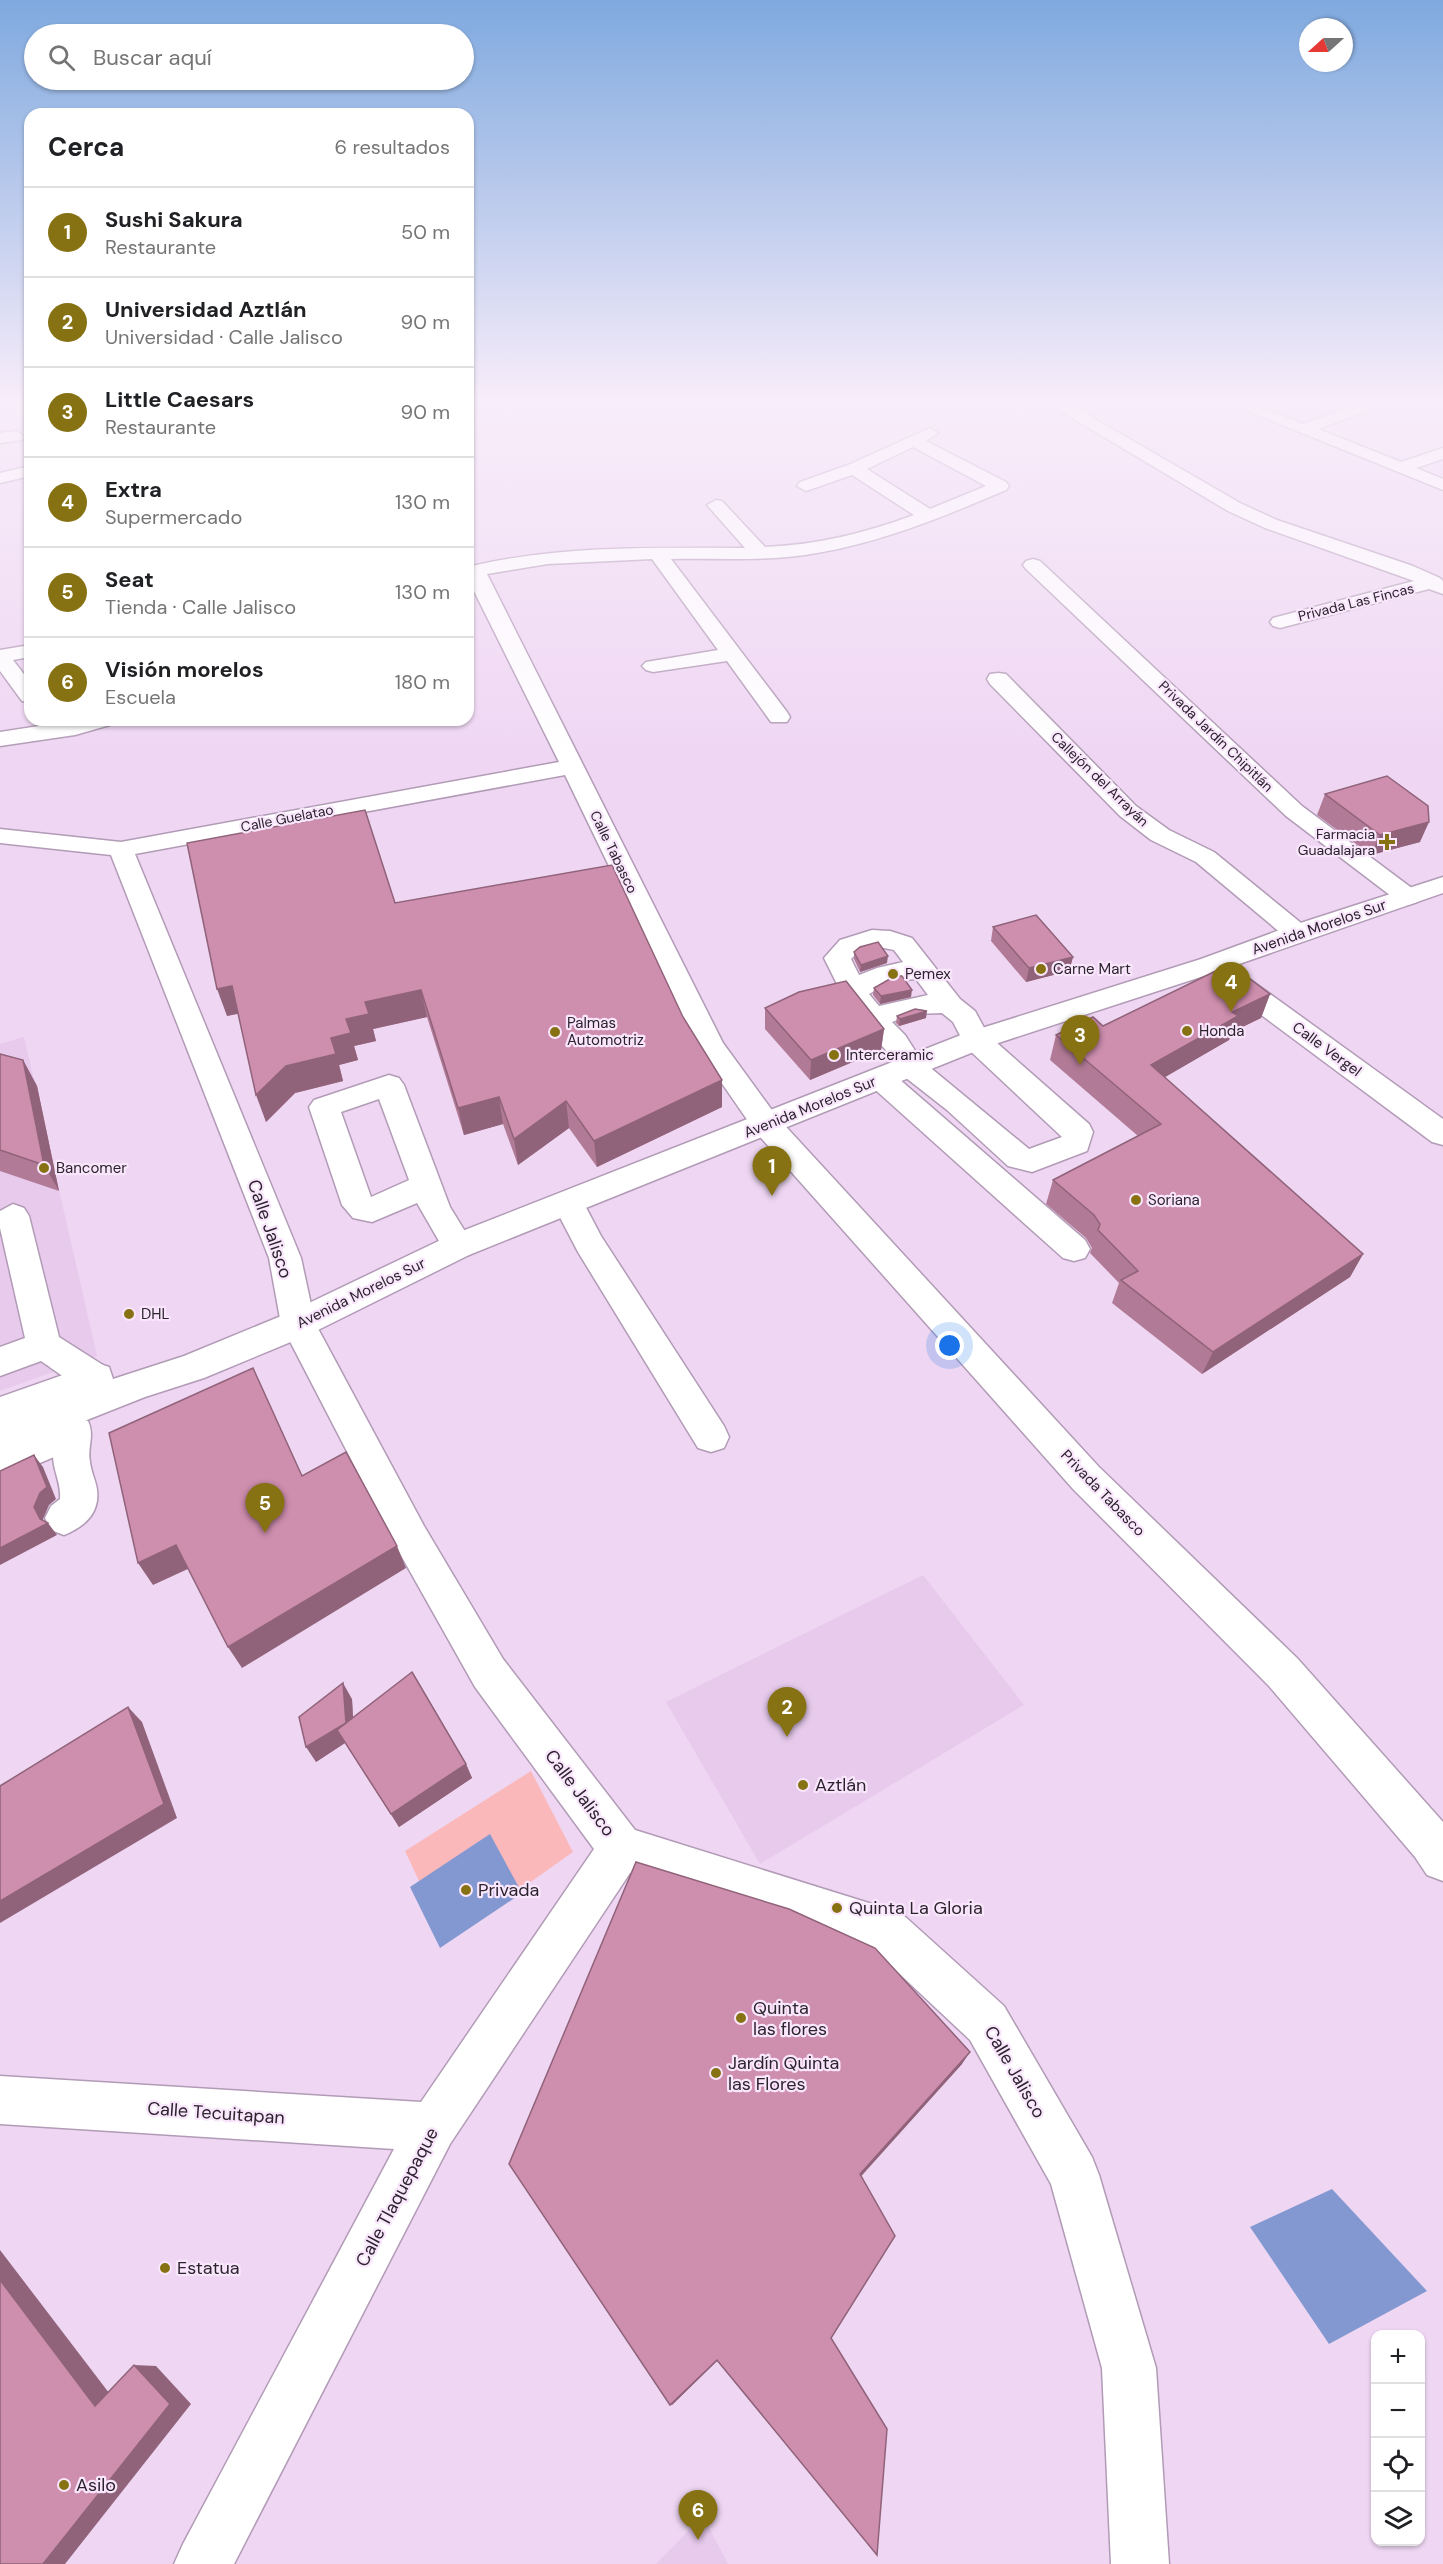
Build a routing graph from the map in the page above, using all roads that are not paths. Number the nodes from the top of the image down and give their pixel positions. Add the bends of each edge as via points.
1 (727, 517) edge
2 (927, 517) edge
3 (1255, 517) edge
4 (657, 553) junction
5 (760, 553) junction
6 (1033, 565) dead end
7 (474, 572) edge
8 (474, 576) edge
9 (1437, 578) edge
10 (1280, 622) dead end
11 (24, 652) edge
12 (732, 654) junction
13 (0, 656) edge
14 (652, 666) dead end
15 (998, 679) dead end
16 (24, 688) edge
17 (779, 717) dead end
18 (53, 726) edge
19 (0, 739) edge
20 (572, 767) junction
21 (0, 836) edge
22 (121, 849) junction
23 (1443, 885) edge
24 (1408, 897) junction
25 (1297, 933) junction
26 (1210, 965) junction
27 (930, 980) junction
28 (861, 1001) junction
29 (976, 1041) junction
30 (911, 1067) junction
31 (881, 1078) junction
32 (766, 1124) junction
33 (1443, 1134) edge
34 (425, 1186) dead end
35 (568, 1204) junction
36 (13, 1216) dead end
37 (458, 1246) junction
38 (1074, 1249) dead end
39 (298, 1324) junction
40 (44, 1345) junction
41 (0, 1362) edge
42 (192, 1368) junction
43 (94, 1377) junction
44 (0, 1412) edge
45 (711, 1437) dead end
46 (0, 1439) edge
47 (65, 1458) junction
48 (0, 1464) edge
49 (64, 1518) dead end
50 (621, 1848) junction
51 (1443, 1859) edge
52 (0, 2100) edge
53 (433, 2127) junction
54 (203, 2564) edge
55 (1140, 2564) edge

1 - 5 street
2 - 5 street via 848,542
3 - 9 street, Privada Las Fincas
4 - 5 street
4 - 7 street via 562,558
4 - 12 street
6 - 24 street, Privada Jardín Chipitlán via 1294,811
8 - 20 street, Calle Tabasco
9 - 10 street, Privada Las Fincas
11 - 13 street
12 - 14 street
12 - 17 street
13 - 16 street
15 - 25 street, Callejón del Arrayán via 1128,811 1160,835 1205,857
18 - 19 street
20 - 22 street, Calle Guelatao
20 - 32 street, Calle Tabasco via 710,1046
21 - 22 street, Calle Guelatao
22 - 39 street, Calle Jalisco via 285,1258
23 - 24 street, Avenida Morelos Sur
24 - 25 street, Avenida Morelos Sur
25 - 26 street, Avenida Morelos Sur
26 - 29 street, Avenida Morelos Sur
26 - 33 street, Calle Vergel
27 - 28 street via 908,970 877,976
27 - 28 street via 926,1002 880,1016
27 - 28 street via 903,944 872,938 849,946 837,958
27 - 29 street via 965,1017
28 - 30 street
29 - 30 street, Avenida Morelos Sur
29 - 30 street via 1078,1132 1076,1143 1032,1161 1018,1158
30 - 31 street, Avenida Morelos Sur
31 - 32 street, Avenida Morelos Sur
31 - 38 street
32 - 35 street, Avenida Morelos Sur
32 - 51 street, Privada Tabasco via 1086,1478 1283,1672
34 - 37 street
35 - 37 street, Avenida Morelos Sur
35 - 45 street
36 - 40 street
37 - 39 street, Avenida Morelos Sur
39 - 42 street, Avenida Morelos Sur
39 - 50 street, Calle Jalisco via 411,1538 489,1673
40 - 41 street
40 - 43 street
42 - 43 street
42 - 46 street, Avenida Morelos Sur
42 - 47 street, Avenida Morelos Sur
43 - 44 street
47 - 48 street, Avenida Morelos Sur
47 - 49 street via 79,1490 78,1506
50 - 53 street, Calle Tlaquepaque
50 - 55 street, Calle Jalisco via 885,1929 987,2023 1074,2175 1130,2368
52 - 53 street, Calle Tecuitapan
53 - 54 street, Calle Tlaquepaque

